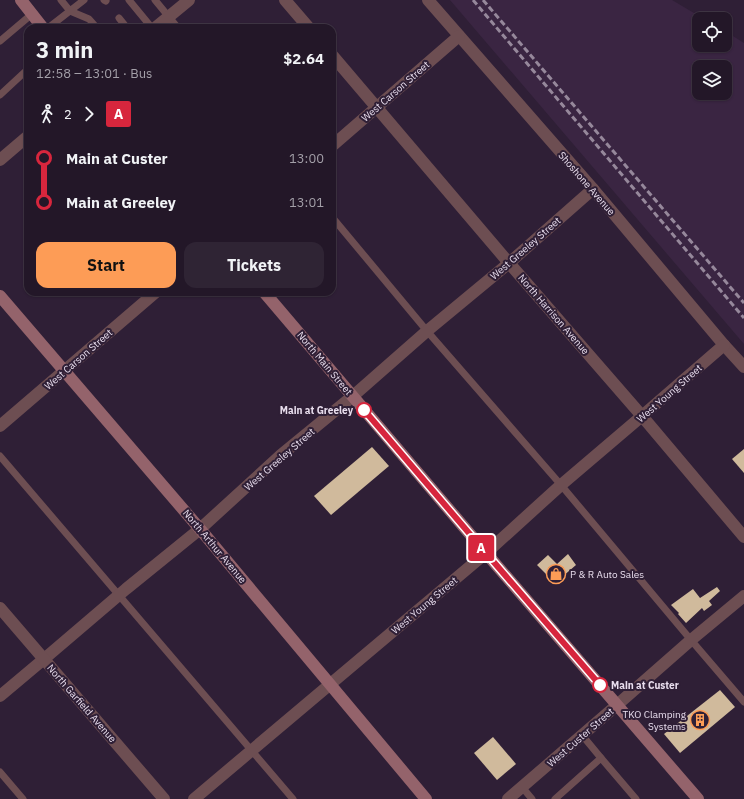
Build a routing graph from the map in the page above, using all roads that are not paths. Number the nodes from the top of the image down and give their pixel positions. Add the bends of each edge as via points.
1 (21, 0) edge
2 (62, 0) edge
3 (84, 0) edge
4 (129, 0) edge
5 (155, 0) edge
6 (189, 0) edge
7 (285, 0) edge
8 (428, 0) edge
9 (70, 11) junction
10 (32, 14) junction
11 (169, 17) junction
12 (119, 18) dead end
13 (40, 24) edge
14 (53, 24) edge
15 (93, 24) edge
16 (124, 24) edge
17 (150, 24) edge
18 (159, 24) edge
19 (175, 24) edge
20 (306, 24) edge
21 (459, 36) junction
22 (0, 41) edge
23 (336, 59) edge
24 (24, 73) edge
25 (0, 95) edge
26 (377, 107) junction
27 (24, 139) edge
28 (336, 143) edge
29 (0, 160) edge
30 (593, 189) junction
31 (336, 222) edge
32 (509, 263) junction
33 (0, 296) edge
34 (151, 296) edge
35 (267, 296) edge
36 (427, 331) junction
37 (724, 345) junction
38 (744, 367) edge
39 (65, 371) junction
40 (353, 396) junction
41 (642, 416) junction
42 (0, 426) edge
43 (0, 456) edge
44 (561, 485) junction
45 (200, 529) junction
46 (744, 537) edge
47 (486, 553) junction
48 (119, 595) junction
49 (744, 596) edge
50 (0, 608) edge
51 (691, 640) junction
52 (44, 659) junction
53 (330, 684) junction
54 (0, 696) edge
55 (744, 702) edge
56 (617, 705) junction
57 (582, 735) junction
58 (252, 751) junction
59 (601, 758) junction
60 (0, 772) edge
61 (522, 787) junction
62 (694, 798) edge
63 (23, 799) edge
64 (164, 799) edge
65 (194, 799) edge
66 (293, 799) edge
67 (426, 799) edge
68 (508, 799) edge
69 (532, 799) edge
70 (555, 799) edge
71 (636, 799) edge

1 - 10 main road
2 - 9 lane
3 - 9 lane
4 - 17 lane
5 - 11 lane
6 - 11 street
7 - 20 street
8 - 21 street, Shoshone Avenue
9 - 14 lane
9 - 15 lane via 89,19
10 - 13 main road
10 - 22 lane
11 - 18 street
11 - 19 lane
12 - 16 lane
21 - 26 street, West Carson Street
21 - 30 street, Shoshone Avenue
23 - 26 street, North Harrison Avenue
24 - 25 lane
26 - 28 street, West Carson Street
26 - 32 street, North Harrison Avenue
27 - 29 street
30 - 32 street, West Greeley Street
30 - 37 street, Shoshone Avenue
31 - 36 lane
32 - 36 street, West Greeley Street
32 - 41 street, North Harrison Avenue
33 - 39 main road, North Arthur Avenue
34 - 39 street, West Carson Street
35 - 40 main road, North Main Street
36 - 40 street, West Greeley Street
36 - 44 lane
37 - 38 street, Shoshone Avenue
37 - 41 street, West Young Street
39 - 42 street, West Carson Street
39 - 45 main road, North Arthur Avenue
40 - 45 street, West Greeley Street via 281,455
40 - 47 main road, North Main Street
41 - 44 street, West Young Street
41 - 46 street, North Harrison Avenue
43 - 48 lane
44 - 47 street, West Young Street
44 - 51 lane
45 - 48 street, West Greeley Street
45 - 53 main road, North Arthur Avenue
47 - 53 street, West Young Street
47 - 56 main road, North Main Street
48 - 52 street, West Greeley Street
48 - 58 lane
49 - 51 street, West Custer Street
50 - 52 street, North Garfield Avenue
51 - 55 lane
51 - 56 street, West Custer Street
52 - 54 street, West Greeley Street
52 - 64 street, North Garfield Avenue
53 - 58 street, West Young Street
53 - 67 main road, North Arthur Avenue
56 - 57 street, West Custer Street
56 - 62 main road, North Main Street
57 - 59 lane
57 - 61 street, West Custer Street
58 - 65 street, West Young Street
58 - 66 lane
59 - 70 lane
59 - 71 lane
60 - 63 lane
61 - 68 street, West Custer Street
61 - 69 lane

